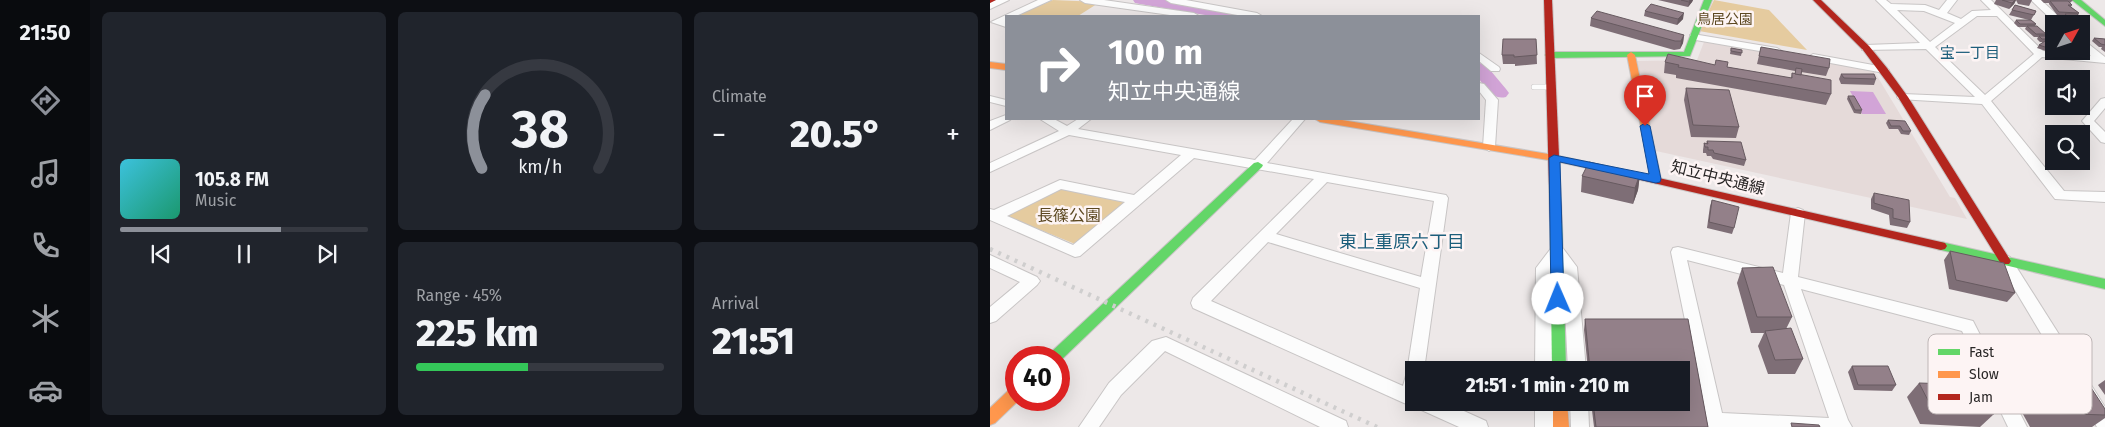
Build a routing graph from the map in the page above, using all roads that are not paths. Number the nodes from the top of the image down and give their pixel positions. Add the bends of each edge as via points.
1 (1004, 0) edge
2 (1046, 0) edge
3 (1085, 0) edge
4 (1171, 0) edge
5 (1548, 0) edge
6 (1708, 0) edge
7 (1817, 0) edge
8 (1952, 0) edge
9 (1986, 0) edge
10 (2036, 0) edge
11 (2076, 0) edge
12 (1885, 4) edge
13 (990, 6) edge
14 (1940, 14) junction
15 (1999, 14) junction
16 (1012, 15) edge
17 (1187, 15) edge
18 (1252, 15) edge
19 (2052, 15) edge
20 (1005, 18) edge
21 (1962, 22) junction
22 (1005, 24) edge
23 (2105, 24) edge
24 (1693, 37) junction
25 (1930, 46) junction
26 (1866, 48) junction
27 (2090, 49) edge
28 (1787, 53) edge
29 (2040, 54) junction
30 (1549, 55) junction
31 (1631, 55) junction
32 (1805, 56) edge
33 (1480, 57) edge
34 (2103, 60) edge
35 (990, 65) edge
36 (1005, 67) edge
37 (1495, 69) dead end
38 (1884, 70) junction
39 (1480, 87) edge
40 (1534, 87) dead end
41 (1551, 87) junction
42 (1903, 97) junction
43 (990, 98) edge
44 (1985, 101) junction
45 (2105, 102) edge
46 (1005, 103) edge
47 (1005, 118) edge
48 (1048, 120) edge
49 (1084, 120) edge
50 (1298, 120) edge
51 (1326, 120) edge
52 (990, 126) edge
53 (1068, 131) junction
54 (2105, 139) edge
55 (1488, 147) junction
56 (1192, 153) junction
57 (1554, 158) junction
58 (1258, 165) junction
59 (990, 168) edge
60 (1324, 177) junction
61 (1656, 179) junction
62 (2105, 197) edge
63 (1137, 200) junction
64 (1798, 214) junction
65 (992, 215) edge
66 (1266, 236) junction
67 (1557, 251) junction
68 (2005, 261) junction
69 (990, 262) edge
70 (1790, 281) junction
71 (2105, 284) edge
72 (1428, 285) junction
73 (1566, 314) junction
74 (990, 316) edge
75 (1971, 334) edge
76 (2050, 334) edge
77 (1067, 346) edge
78 (1416, 361) edge
79 (1552, 361) edge
80 (1553, 361) edge
81 (1575, 361) edge
82 (1405, 394) edge
83 (2092, 403) edge
84 (1005, 404) edge
85 (1443, 411) edge
86 (1544, 411) edge
87 (1560, 411) edge
88 (1579, 411) edge
89 (2011, 414) edge
90 (990, 418) edge
91 (1715, 424) edge
92 (2105, 424) edge
93 (1088, 427) edge
94 (1339, 427) edge
95 (1479, 427) edge
96 (1544, 427) edge
97 (1561, 427) edge
98 (1580, 427) edge
99 (1842, 427) edge
100 (2018, 427) edge

1 - 13 street
2 - 16 street
3 - 17 street
4 - 18 street
5 - 30 street
6 - 24 street
7 - 26 street
8 - 14 street
9 - 15 street
10 - 19 street
11 - 23 street
12 - 14 street via 1925,8
12 - 25 street
14 - 21 street
15 - 21 street via 1975,14
15 - 29 street
20 - 22 street via 996,22
21 - 25 street
24 - 28 street
24 - 31 street via 1686,54
25 - 26 street
25 - 44 street
26 - 38 street
27 - 34 street
29 - 34 street
29 - 44 street
30 - 31 street
30 - 41 street
31 - 61 street
32 - 38 street
33 - 37 street
35 - 36 street
38 - 42 street
39 - 55 street via 1492,100
40 - 41 lane
41 - 57 street
42 - 44 street
42 - 68 street
43 - 46 street
44 - 62 street via 2060,196
45 - 54 street via 2088,121
47 - 52 street
48 - 53 street
49 - 53 street
50 - 58 street
51 - 55 street, 知立中央通線
53 - 56 street
53 - 59 street
55 - 57 street, 知立中央通線
56 - 58 street
56 - 63 street
57 - 61 street, 知立中央通線
57 - 67 street
58 - 60 street
58 - 77 street
60 - 66 street
60 - 72 street via 1441,198
61 - 64 street, 知立中央通線
63 - 65 street via 1060,184
63 - 65 street via 1075,252
64 - 68 street, 知立中央通線
64 - 70 street
66 - 72 street
66 - 82 street via 1199,303
67 - 73 street via 1570,267
67 - 79 street via 1543,268
68 - 71 street, 知立中央通線
68 - 76 street
69 - 74 street via 1032,281
70 - 75 street via 1967,326
70 - 91 street via 1678,252
70 - 99 street
72 - 78 street
73 - 80 street
73 - 81 street
83 - 92 street
84 - 90 street
85 - 95 street
86 - 96 street
87 - 97 street
88 - 98 street
89 - 100 street
91 - 99 street
93 - 94 street via 1115,389 1158,346 1166,344

